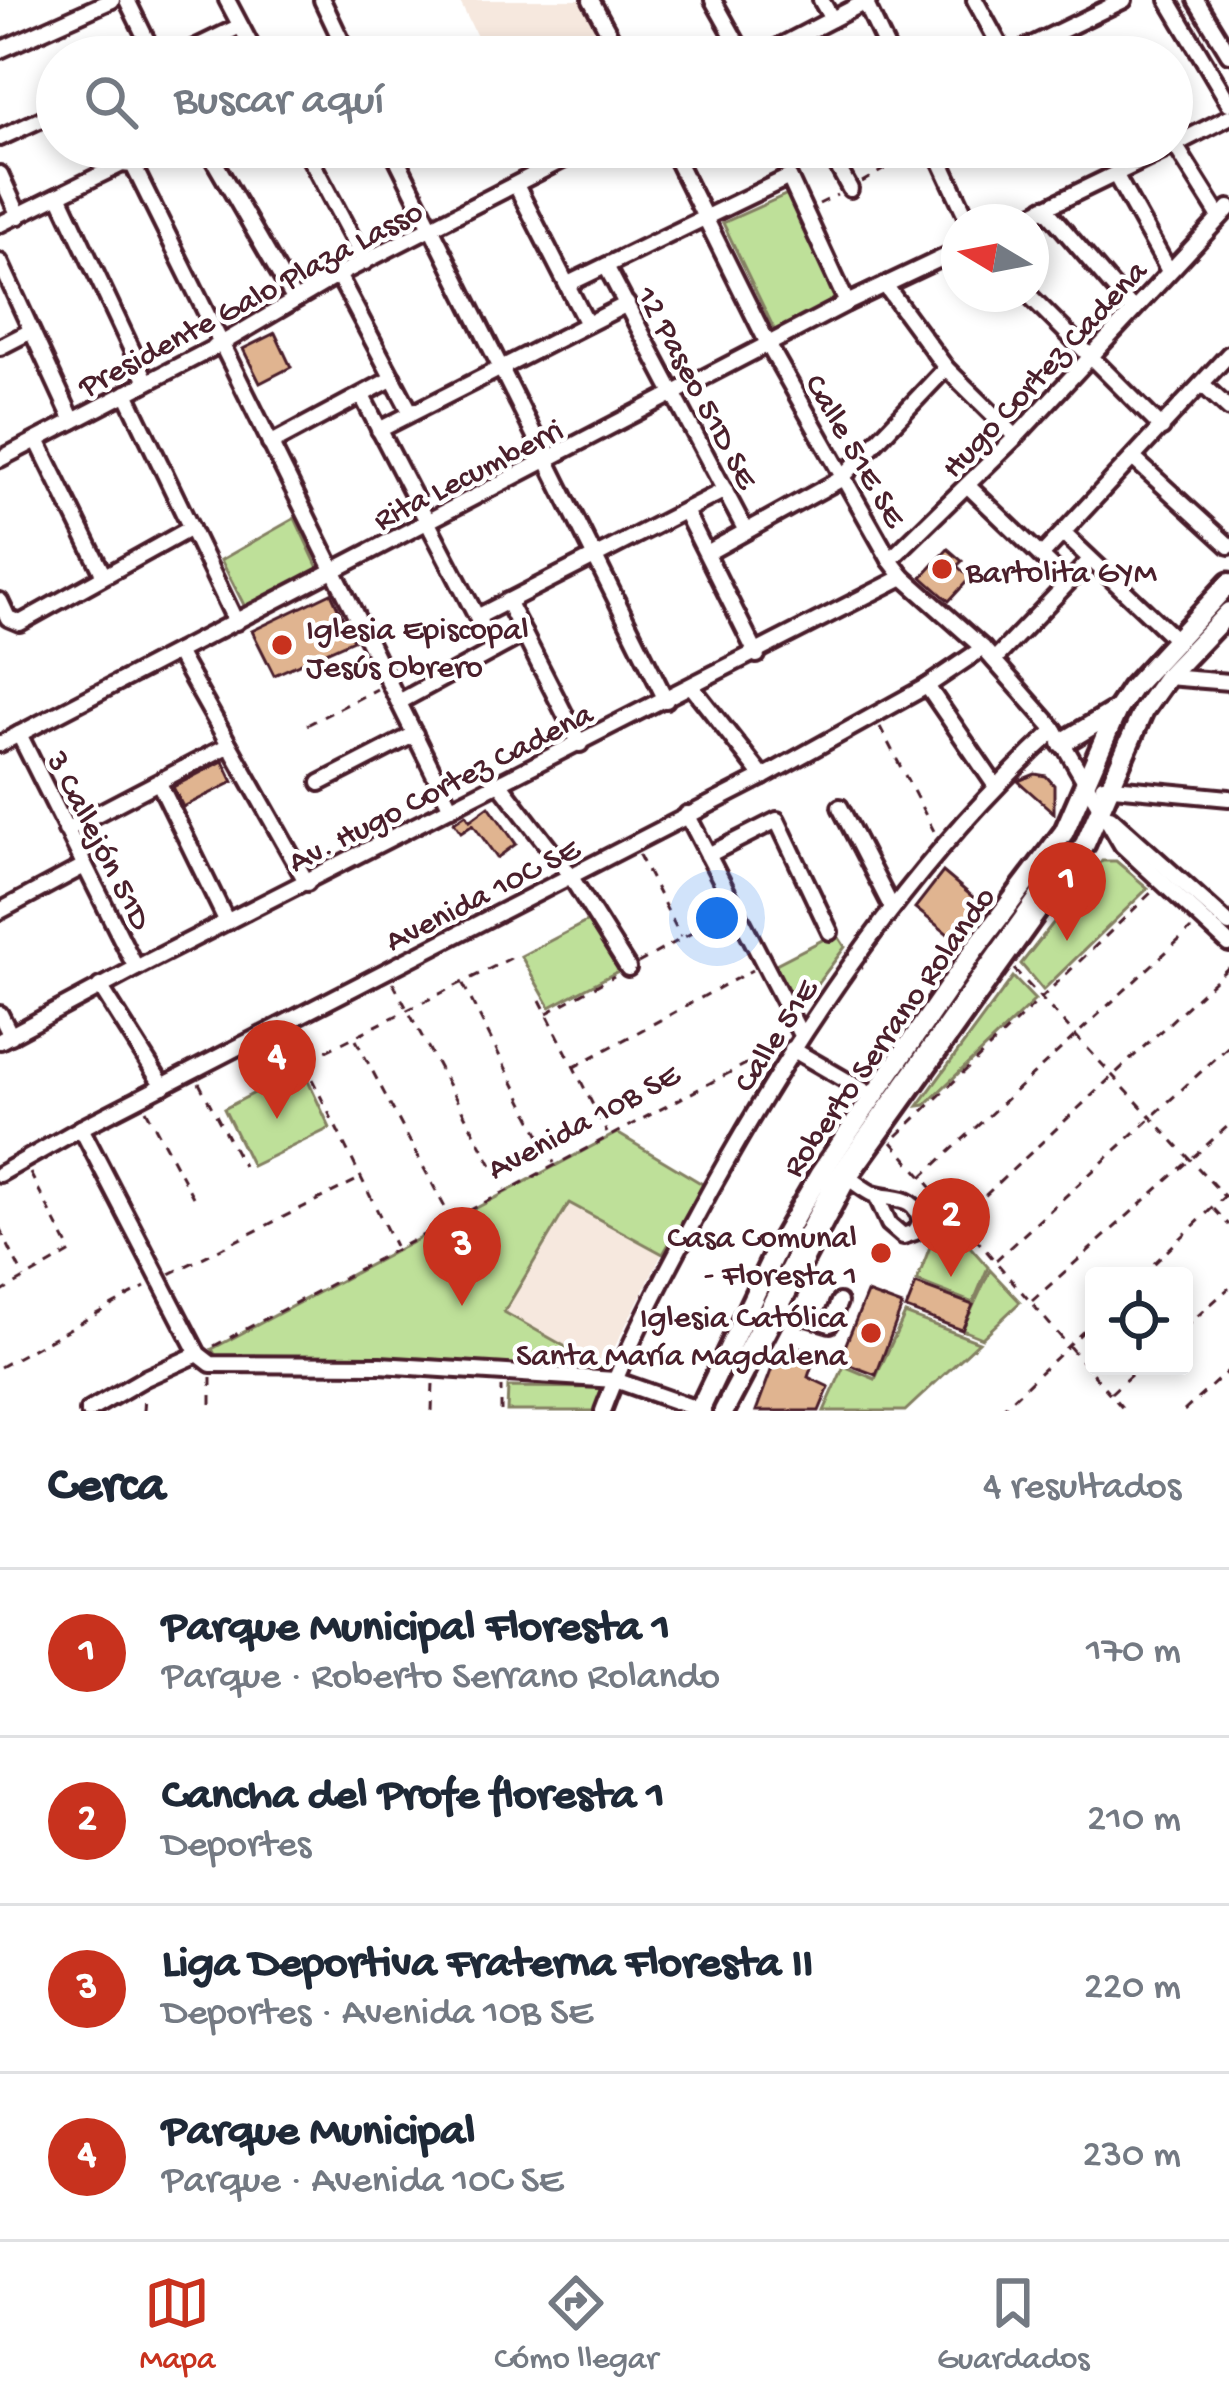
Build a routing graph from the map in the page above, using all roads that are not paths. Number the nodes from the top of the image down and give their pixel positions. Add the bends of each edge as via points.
1 (112, 0) edge
2 (127, 0) edge
3 (226, 0) edge
4 (322, 0) edge
5 (591, 0) edge
6 (713, 0) edge
7 (821, 0) edge
8 (975, 0) edge
9 (1124, 0) edge
10 (1168, 0) edge
11 (1196, 0) edge
12 (867, 1) edge
13 (832, 19) junction
14 (240, 26) junction
15 (145, 36) edge
16 (219, 36) edge
17 (245, 36) edge
18 (339, 36) edge
19 (611, 36) edge
20 (733, 36) edge
21 (804, 36) edge
22 (883, 36) edge
23 (995, 36) edge
24 (1051, 36) edge
25 (1189, 36) edge
26 (1193, 42) edge
27 (0, 50) edge
28 (1229, 54) edge
29 (1229, 103) edge
30 (1229, 117) edge
31 (36, 122) edge
32 (1193, 136) edge
33 (0, 138) edge
34 (116, 168) edge
35 (134, 168) edge
36 (218, 168) edge
37 (315, 168) edge
38 (401, 168) edge
39 (547, 168) edge
40 (681, 168) edge
41 (839, 168) edge
42 (944, 168) edge
43 (1127, 168) edge
44 (1190, 168) edge
45 (0, 174) edge
46 (1115, 174) junction
47 (516, 184) junction
48 (850, 189) road end
49 (60, 197) junction
50 (961, 204) edge
51 (1049, 205) edge
52 (1224, 212) edge
53 (1049, 213) edge
54 (19, 216) junction
55 (706, 218) junction
56 (0, 224) edge
57 (429, 229) junction
58 (941, 259) edge
59 (0, 262) edge
60 (365, 262) junction
61 (606, 266) junction
62 (1169, 271) junction
63 (338, 275) junction
64 (568, 284) junction
65 (885, 285) junction
66 (294, 299) junction
67 (847, 303) junction
68 (627, 304) junction
69 (1132, 309) junction
70 (1045, 312) edge
71 (587, 324) junction
72 (31, 331) junction
73 (221, 344) junction
74 (769, 346) junction
75 (0, 347) edge
76 (1229, 354) edge
77 (1090, 359) junction
78 (946, 368) junction
79 (500, 369) junction
80 (393, 378) junction
81 (146, 380) junction
82 (1202, 384) junction
83 (126, 393) junction
84 (676, 394) junction
85 (362, 396) junction
86 (1229, 409) edge
87 (411, 413) junction
88 (73, 422) junction
89 (1162, 428) junction
90 (380, 430) junction
91 (1016, 437) junction
92 (37, 440) junction
93 (270, 444) junction
94 (1133, 458) junction
95 (0, 459) edge
96 (546, 461) junction
97 (841, 479) junction
98 (968, 486) junction
99 (724, 490) junction
100 (686, 513) junction
101 (428, 523) junction
102 (191, 528) junction
103 (746, 531) junction
104 (1063, 533) junction
105 (1229, 546) edge
106 (707, 553) junction
107 (1041, 556) junction
108 (595, 558) junction
109 (890, 560) junction
110 (1090, 560) junction
111 (334, 572) junction
112 (103, 574) junction
113 (903, 578) junction
114 (1068, 582) junction
115 (1229, 587) edge
116 (0, 601) edge
117 (508, 601) junction
118 (1229, 609) edge
119 (477, 617) junction
120 (236, 622) junction
121 (524, 634) junction
122 (1174, 639) junction
123 (494, 650) junction
124 (177, 652) junction
125 (988, 654) junction
126 (757, 655) junction
127 (1167, 677) junction
128 (1229, 682) edge
129 (926, 686) junction
130 (692, 687) junction
131 (666, 700) junction
132 (399, 702) junction
133 (1117, 710) junction
134 (19, 734) junction
135 (415, 734) junction
136 (1059, 737) junction
137 (0, 744) edge
138 (580, 744) junction
139 (230, 745) junction
140 (763, 778) junction
141 (159, 783) junction
142 (320, 783) dead end
143 (500, 784) junction
144 (995, 785) junction
145 (1097, 792) junction
146 (1229, 798) edge
147 (839, 807) dead end
148 (452, 808) junction
149 (687, 814) junction
150 (66, 830) junction
151 (709, 855) junction
152 (84, 866) junction
153 (571, 878) junction
154 (307, 883) junction
155 (1229, 907) edge
156 (892, 908) junction
157 (0, 911) edge
158 (1204, 912) junction
159 (227, 922) junction
160 (1229, 924) edge
161 (830, 932) dead end
162 (1229, 944) edge
163 (136, 968) junction
164 (628, 968) road end
165 (100, 986) junction
166 (0, 1014) edge
167 (6, 1039) edge
168 (797, 1042) junction
169 (163, 1086) junction
170 (873, 1096) junction
171 (81, 1128) junction
172 (0, 1174) edge
173 (847, 1177) junction
174 (876, 1195) dead end
175 (839, 1302) dead end
176 (776, 1308) junction
177 (205, 1359) junction
178 (615, 1380) junction
179 (88, 1411) edge
180 (603, 1411) edge
181 (708, 1411) edge

1 - 27 street
2 - 15 street
3 - 14 street
4 - 18 street
5 - 19 street
6 - 20 street
7 - 13 street
8 - 23 street
9 - 24 street
10 - 25 street
11 - 28 street
12 - 13 street
12 - 22 street
13 - 21 street
14 - 16 street
14 - 17 street
26 - 29 street
30 - 32 street
31 - 33 street
34 - 49 street
35 - 73 street
36 - 66 street
37 - 60 street
38 - 57 street
39 - 47 street, Presidente Galo Plaza Lasso
40 - 55 street
41 - 48 street
42 - 50 street
43 - 46 street
44 - 52 street
45 - 54 street
46 - 51 street
46 - 62 street
47 - 57 street, Presidente Galo Plaza Lasso
47 - 64 street
49 - 54 street
49 - 81 street
52 - 62 street, Hugo Cortez Cadena
53 - 69 street
54 - 56 street
55 - 61 street
55 - 67 street via 789,177
55 - 74 street
57 - 60 street, Presidente Galo Plaza Lasso
57 - 79 street
58 - 65 street, Rita Lecumberri
59 - 72 street
60 - 63 street, Presidente Galo Plaza Lasso
61 - 64 street
61 - 68 street, 12 Paseo 51D SE
62 - 69 street, Hugo Cortez Cadena
63 - 66 street, Presidente Galo Plaza Lasso
63 - 80 street
64 - 71 street
65 - 67 street, Rita Lecumberri
65 - 78 street
66 - 73 street, Presidente Galo Plaza Lasso
67 - 74 street, Rita Lecumberri
68 - 71 street
68 - 84 street, 12 Paseo 51D SE
69 - 77 street, Hugo Cortez Cadena
70 - 77 street
71 - 79 street
72 - 75 street
72 - 88 street
73 - 81 street, Presidente Galo Plaza Lasso
73 - 93 street
74 - 84 street, Rita Lecumberri
74 - 97 street, Calle 51E SE
76 - 82 street
77 - 89 street
77 - 91 street, Hugo Cortez Cadena
78 - 91 street
78 - 97 street
79 - 87 street
79 - 96 street
80 - 85 street
80 - 87 street
81 - 83 street, Presidente Galo Plaza Lasso
82 - 86 street
82 - 89 street
83 - 88 street, Presidente Galo Plaza Lasso
83 - 102 street
84 - 96 street, Rita Lecumberri
84 - 99 street, 12 Paseo 51D SE
85 - 90 street
85 - 93 street
87 - 90 street
88 - 92 street, Presidente Galo Plaza Lasso
89 - 94 street
90 - 101 street
91 - 98 street, Hugo Cortez Cadena
92 - 95 street, Presidente Galo Plaza Lasso
92 - 112 street
93 - 111 street
94 - 104 street
94 - 105 street
96 - 101 street, Rita Lecumberri
96 - 108 street
97 - 103 street
97 - 109 street, Calle 51E SE
98 - 107 street
98 - 109 street, Hugo Cortez Cadena
99 - 100 street
99 - 103 street, 12 Paseo 51D SE
100 - 106 street
100 - 108 street
101 - 111 street, Rita Lecumberri
101 - 119 street
102 - 112 street
102 - 120 street
103 - 106 street
104 - 107 street
104 - 110 street
106 - 126 street
107 - 114 street
108 - 117 street
108 - 131 street
109 - 113 street, Calle 51E SE
110 - 114 street, Avenida 10C SE
110 - 122 street
111 - 120 street, Rita Lecumberri
111 - 132 street
112 - 116 street via 20,622
113 - 125 street, Calle 51E SE
113 - 126 street, Av. Hugo Cortez Cadena
114 - 125 street, Avenida 10C SE
115 - 122 main road, Roberto Serrano Rolando
115 - 145 street, Roberto Serrano Rolando via 1134,692
117 - 119 street
117 - 121 street
118 - 127 main road, Roberto Serrano Rolando
118 - 145 street, Roberto Serrano Rolando via 1164,673
119 - 123 street
120 - 124 street, Rita Lecumberri
121 - 123 street
121 - 138 street
122 - 133 main road, Roberto Serrano Rolando
123 - 132 street
124 - 134 street, Rita Lecumberri
124 - 139 street
125 - 129 street, Avenida 10C SE
125 - 136 street, Calle 51E SE
126 - 130 street, Av. Hugo Cortez Cadena
127 - 128 street
127 - 145 main road, Roberto Serrano Rolando
129 - 140 street, Avenida 10C SE
129 - 144 street
130 - 131 street, Av. Hugo Cortez Cadena
130 - 140 street
131 - 138 street, Av. Hugo Cortez Cadena
132 - 135 street
133 - 136 main road
133 - 145 main road, Roberto Serrano Rolando
134 - 137 street, Rita Lecumberri
134 - 150 street, 3 Callejón 51D
135 - 142 street
135 - 148 street
136 - 144 street, Calle 51E
136 - 145 street, Calle 51E SE
138 - 143 street, Av. Hugo Cortez Cadena
139 - 141 street
139 - 154 street
140 - 149 street, Avenida 10C SE
141 - 150 street
141 - 159 street
143 - 148 street, Av. Hugo Cortez Cadena
143 - 153 street
144 - 156 street, Calle 51E
145 - 146 street
145 - 158 street
145 - 158 street via 1122,845
145 - 170 main road, Roberto Serrano Rolando
145 - 173 main road, Roberto Serrano Rolando via 1085,844
145 - 181 street, Roberto Serrano Rolando via 1075,844 832,1183
147 - 156 street
148 - 154 street, Av. Hugo Cortez Cadena
149 - 151 street
149 - 153 street, Avenida 10C SE
150 - 152 street, 3 Callejón 51D
151 - 161 street via 777,820
151 - 168 street
152 - 157 street
152 - 163 street, 3 Callejón 51D
153 - 164 street
153 - 169 street, Avenida 10C SE
154 - 159 street, Av. Hugo Cortez Cadena
155 - 158 street
156 - 168 street, Calle 51E
158 - 160 street
158 - 162 street
159 - 163 street, Av. Hugo Cortez Cadena
163 - 165 street, Av. Hugo Cortez Cadena
165 - 167 street, Av. Hugo Cortez Cadena
165 - 169 street
166 - 167 street
168 - 170 street
168 - 178 street, Calle 51E via 678,1249
169 - 171 street, Avenida 10C SE
170 - 181 main road, Roberto Serrano Rolando via 777,1248
171 - 172 street, Avenida 10C SE
171 - 177 street
173 - 174 street
173 - 176 main road, Roberto Serrano Rolando
175 - 176 street via 830,1324
176 - 181 main road, Roberto Serrano Rolando
177 - 178 street
177 - 179 street via 146,1378
178 - 180 street, Calle 51E
178 - 181 street

